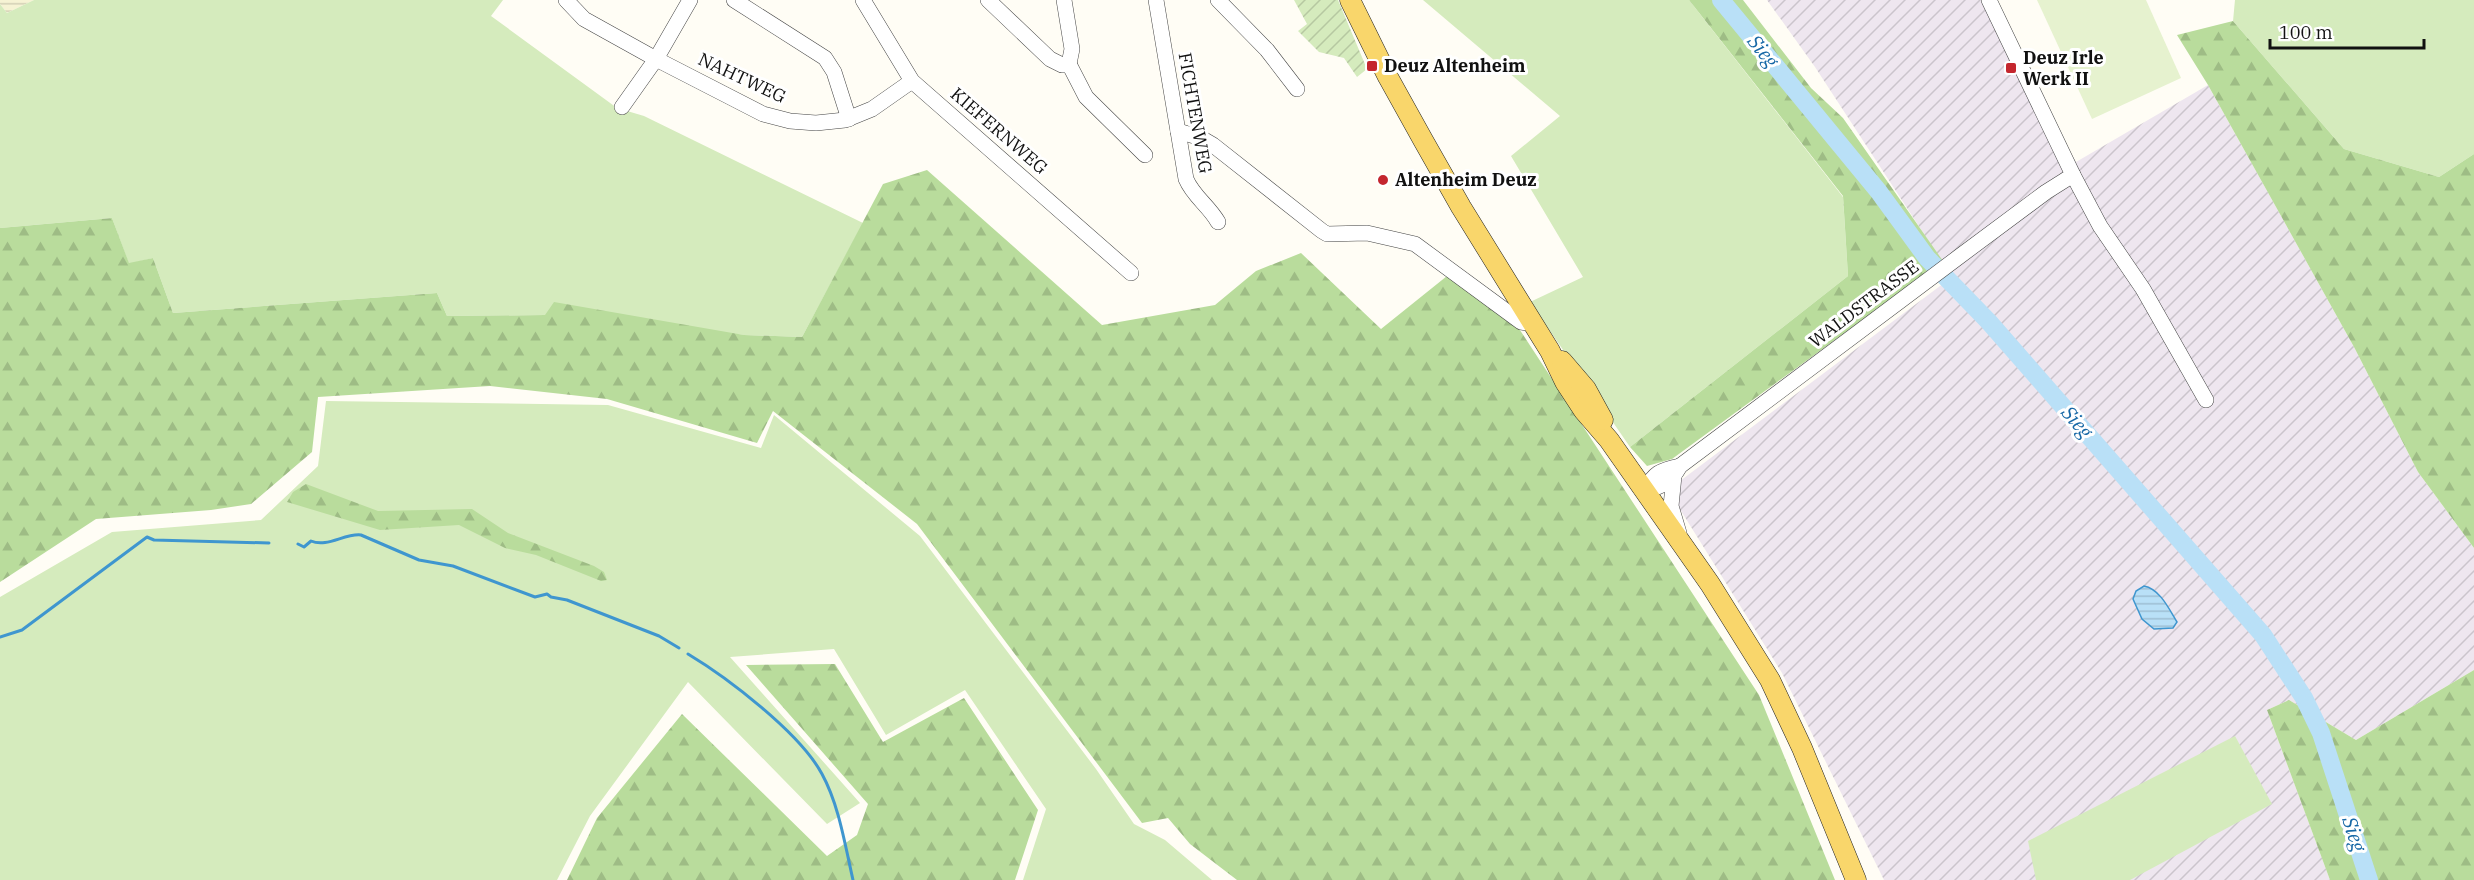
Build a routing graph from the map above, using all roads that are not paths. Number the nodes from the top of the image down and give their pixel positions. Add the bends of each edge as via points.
1 (566, 0) edge
2 (690, 0) edge
3 (734, 0) edge
4 (863, 0) edge
5 (988, 0) edge
6 (1064, 0) edge
7 (1156, 0) edge
8 (1218, 0) edge
9 (1350, 0) edge
10 (1989, 0) edge
11 (656, 59) junction
12 (1069, 64) junction
13 (912, 81) junction
14 (1298, 89) dead end
15 (622, 107) dead end
16 (849, 119) junction
17 (1178, 131) junction
18 (1145, 155) dead end
19 (2073, 175) junction
20 (1218, 222) dead end
21 (1131, 273) dead end
22 (1533, 324) junction
23 (2206, 400) dead end
24 (1677, 471) junction
25 (1644, 491) junction
26 (1682, 544) junction
27 (1856, 880) edge

1 - 11 street, NAHTWEG via 584,19
2 - 11 street
3 - 16 street via 825,58 834,72
4 - 13 street, KIEFERNWEG
5 - 12 street via 1050,59
6 - 12 street via 1072,49
7 - 17 street, FICHTENWEG
8 - 14 street via 1267,50
9 - 22 main road via 1423,140
10 - 19 street
11 - 15 street
11 - 16 street, NAHTWEG via 763,114 816,123
12 - 18 street via 1086,97
13 - 16 street, NAHTWEG via 872,109
13 - 21 street, KIEFERNWEG
17 - 20 street, FICHTENWEG via 1190,189
17 - 22 street via 1213,145 1327,234 1367,233 1415,244 1521,322
19 - 23 street
19 - 24 street, WALDSTRASSE via 1930,278
22 - 25 main road via 1550,351 1586,389 1609,440
24 - 25 street, WALDSTRASSE via 1664,469 1652,477
24 - 26 street via 1671,506
25 - 26 main road
26 - 27 main road via 1770,680 1811,767

